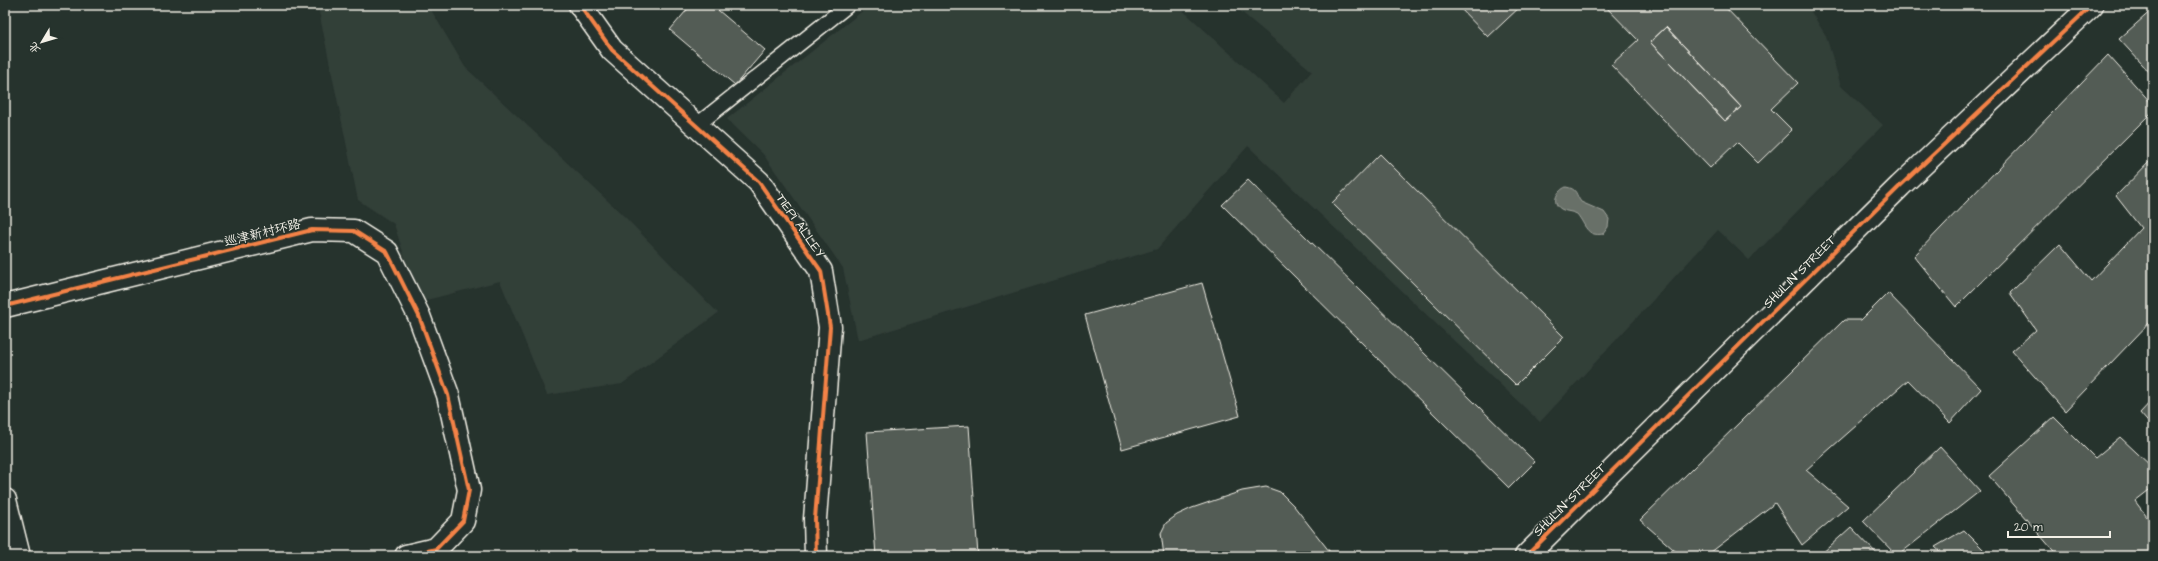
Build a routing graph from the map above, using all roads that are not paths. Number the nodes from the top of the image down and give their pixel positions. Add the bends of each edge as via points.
1 (580, 5) edge
2 (848, 5) edge
3 (2092, 5) edge
4 (697, 125) junction
5 (5, 306) edge
6 (5, 500) edge
7 (19, 556) edge
8 (406, 556) edge
9 (816, 556) edge
10 (1526, 556) edge

1 - 4 street, TIEPI ALLEY via 612,50
2 - 4 lane
3 - 10 street, SHULIN STREET via 1900,186
4 - 9 street, TIEPI ALLEY via 759,182 821,270 830,327 815,519
5 - 8 street, 巡津新村环路 via 312,230 354,231 387,252 419,316 448,395 469,490 463,521 436,549
6 - 7 street

